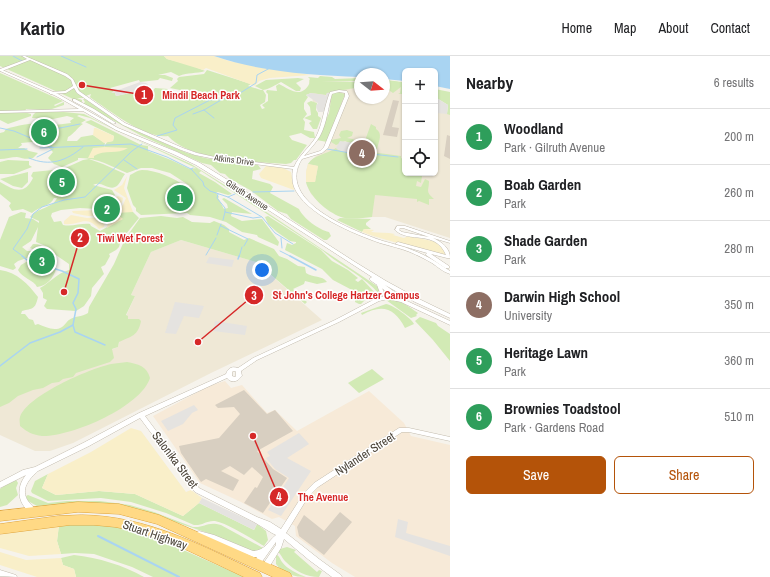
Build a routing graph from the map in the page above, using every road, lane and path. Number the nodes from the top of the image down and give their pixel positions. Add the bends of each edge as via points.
1 (23, 56) edge
2 (30, 59) junction
3 (1, 69) edge
4 (75, 86) junction
5 (70, 90) junction
6 (77, 91) junction
7 (51, 93) junction
8 (56, 93) junction
9 (65, 94) junction
10 (71, 103) junction
11 (62, 110) junction
12 (83, 110) junction
13 (55, 111) junction
14 (0, 112) edge
15 (89, 114) junction
16 (108, 120) junction
17 (138, 137) junction
18 (300, 158) junction
19 (295, 168) junction
20 (364, 235) junction
21 (372, 238) junction
22 (450, 242) edge
23 (449, 257) edge
24 (351, 263) junction
25 (449, 268) edge
26 (450, 273) edge
27 (379, 285) junction
28 (418, 301) junction
29 (373, 302) junction
30 (405, 302) junction
31 (450, 312) edge
32 (450, 316) edge
33 (450, 324) edge
34 (141, 415) junction
35 (450, 439) edge
36 (36, 469) junction
37 (0, 485) edge
38 (33, 511) junction
39 (0, 516) edge
40 (0, 529) edge
41 (180, 529) junction
42 (282, 534) junction
43 (268, 549) junction
44 (258, 572) edge
45 (0, 573) edge
46 (13, 577) edge
47 (286, 577) edge
48 (338, 577) edge

1 - 2 street
2 - 3 street
2 - 4 street via 66,75
3 - 7 street, Gilruth Avenue
3 - 8 street, Gilruth Avenue
4 - 5 street
4 - 6 street
5 - 6 street
5 - 9 street
6 - 19 street, Atkins Drive via 128,126 189,152 215,158
7 - 8 street
7 - 10 street, Gilruth Avenue
8 - 9 street, Gilruth Avenue
9 - 16 street, Gilruth Avenue
10 - 11 street
10 - 12 street, Gilruth Avenue
11 - 12 street
11 - 13 street
12 - 15 street, Gilruth Avenue
12 - 16 street
13 - 14 street
13 - 15 street
15 - 17 street, Gilruth Avenue
16 - 17 street, Gilruth Avenue
17 - 24 street, Gilruth Avenue via 181,155 215,174
18 - 18 street via 318,136 331,93 339,90 346,92 326,148
18 - 19 street
19 - 20 street via 295,187 305,202 326,217
20 - 21 street
20 - 23 street
21 - 25 street via 421,252
21 - 26 street via 414,252
22 - 23 street via 403,227 397,230 439,241 445,246
23 - 25 street via 444,261
24 - 27 street, Gilruth Avenue
24 - 28 street, Gilruth Avenue
27 - 29 street via 382,293
27 - 30 street, Gilruth Avenue
28 - 31 street
28 - 32 street, Gilruth Avenue
29 - 30 street via 388,297
29 - 34 street via 255,359 238,370 238,378 234,379 228,375
30 - 33 street, Gilruth Avenue
34 - 36 street
34 - 42 street, Salonika Street via 194,488
35 - 42 street, Nylander Street via 401,430 316,485
36 - 37 street
36 - 38 street via 24,482 21,490 25,504
38 - 39 highway, Stuart Highway
38 - 41 highway, Stuart Highway via 78,507 119,509
40 - 44 highway, Stuart Highway via 62,521 117,522 170,538
41 - 43 street, Stuart Highway via 214,538 253,554
41 - 44 highway, Stuart Highway
42 - 43 street, Nylander Street via 274,539
42 - 44 street, Nylander Street via 279,546
42 - 48 street, Salonika Street
43 - 44 street, Nylander Street
44 - 47 highway, Stuart Highway
45 - 46 street

